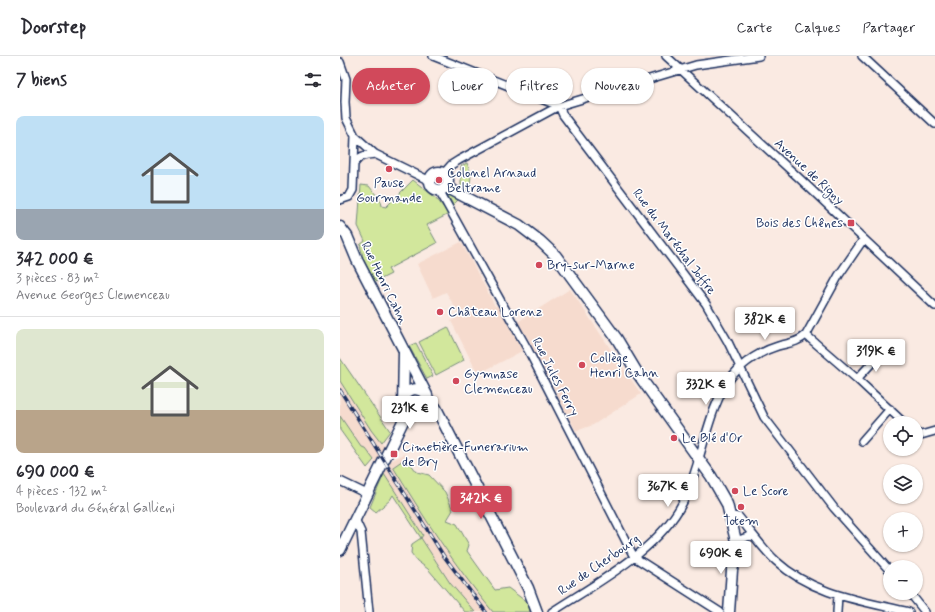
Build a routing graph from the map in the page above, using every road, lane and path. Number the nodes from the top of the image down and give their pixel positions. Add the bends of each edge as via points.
1 (433, 56) edge
2 (666, 56) edge
3 (760, 56) edge
4 (862, 56) edge
5 (341, 66) edge
6 (680, 70) junction
7 (559, 106) junction
8 (935, 124) edge
9 (355, 136) junction
10 (375, 154) junction
11 (353, 166) junction
12 (444, 173) junction
13 (430, 181) junction
14 (443, 188) junction
15 (340, 200) edge
16 (340, 227) edge
17 (863, 240) junction
18 (935, 306) edge
19 (806, 335) junction
20 (404, 352) junction
21 (881, 354) dead end
22 (740, 368) junction
23 (857, 379) junction
24 (427, 396) junction
25 (404, 397) junction
26 (890, 410) junction
27 (408, 412) junction
28 (424, 412) junction
29 (896, 416) edge
30 (442, 420) junction
31 (935, 431) edge
32 (923, 434) edge
33 (862, 441) dead end
34 (699, 458) junction
35 (340, 481) edge
36 (367, 494) junction
37 (731, 516) junction
38 (355, 519) junction
39 (752, 534) junction
40 (736, 541) junction
41 (340, 550) edge
42 (634, 557) junction
43 (883, 563) edge
44 (838, 595) junction
45 (916, 600) edge
46 (725, 611) edge
47 (369, 612) edge
48 (537, 612) edge
49 (552, 612) edge
50 (837, 612) edge
51 (909, 612) edge
52 (925, 612) edge

1 - 7 street
2 - 6 street, Avenue de Rigny
3 - 6 street via 696,65
4 - 8 street
5 - 9 street via 346,79 346,118
6 - 7 street
6 - 17 street, Avenue de Rigny
7 - 12 street via 455,163
7 - 22 street, Rue du Maréchal Joffre via 563,115 706,304
9 - 10 street
9 - 11 street
10 - 11 street via 363,155
10 - 13 street
11 - 15 street via 352,194
12 - 13 main road via 433,174
12 - 14 main road via 448,178
13 - 14 main road via 432,186
14 - 34 main road via 519,225 556,256
14 - 42 street, Rue Jules Ferry
16 - 20 main road, Rue Henri Cahn via 347,236
17 - 18 street, Avenue de Rigny
17 - 19 street via 839,274
19 - 22 street, Rue de Cherbourg via 799,341 777,346 762,353
19 - 23 street
20 - 24 main road, Rue Henri Cahn
20 - 25 main road
21 - 23 street
22 - 34 street, Rue de Cherbourg via 723,388
22 - 43 street, Rue du Maréchal Joffre via 764,417 790,453
23 - 26 street
24 - 25 main road via 422,390 414,389
24 - 28 main road via 428,406
24 - 30 main road, Rue Henri Cahn
25 - 27 main road via 404,405
26 - 29 street
26 - 33 street
27 - 28 main road
27 - 36 main road
28 - 30 main road
30 - 48 main road, Rue Henri Cahn via 528,588
31 - 32 street
34 - 37 main road via 721,490
34 - 42 street, Rue de Cherbourg via 683,502 655,539
35 - 36 street
36 - 38 main road
37 - 39 street via 739,516
37 - 40 main road
38 - 41 main road
38 - 47 street via 361,532
39 - 40 street
39 - 44 street via 776,561 797,577
40 - 46 main road via 736,558
42 - 46 street
42 - 49 street, Rue de Cherbourg
44 - 50 street
44 - 51 street
45 - 52 street

